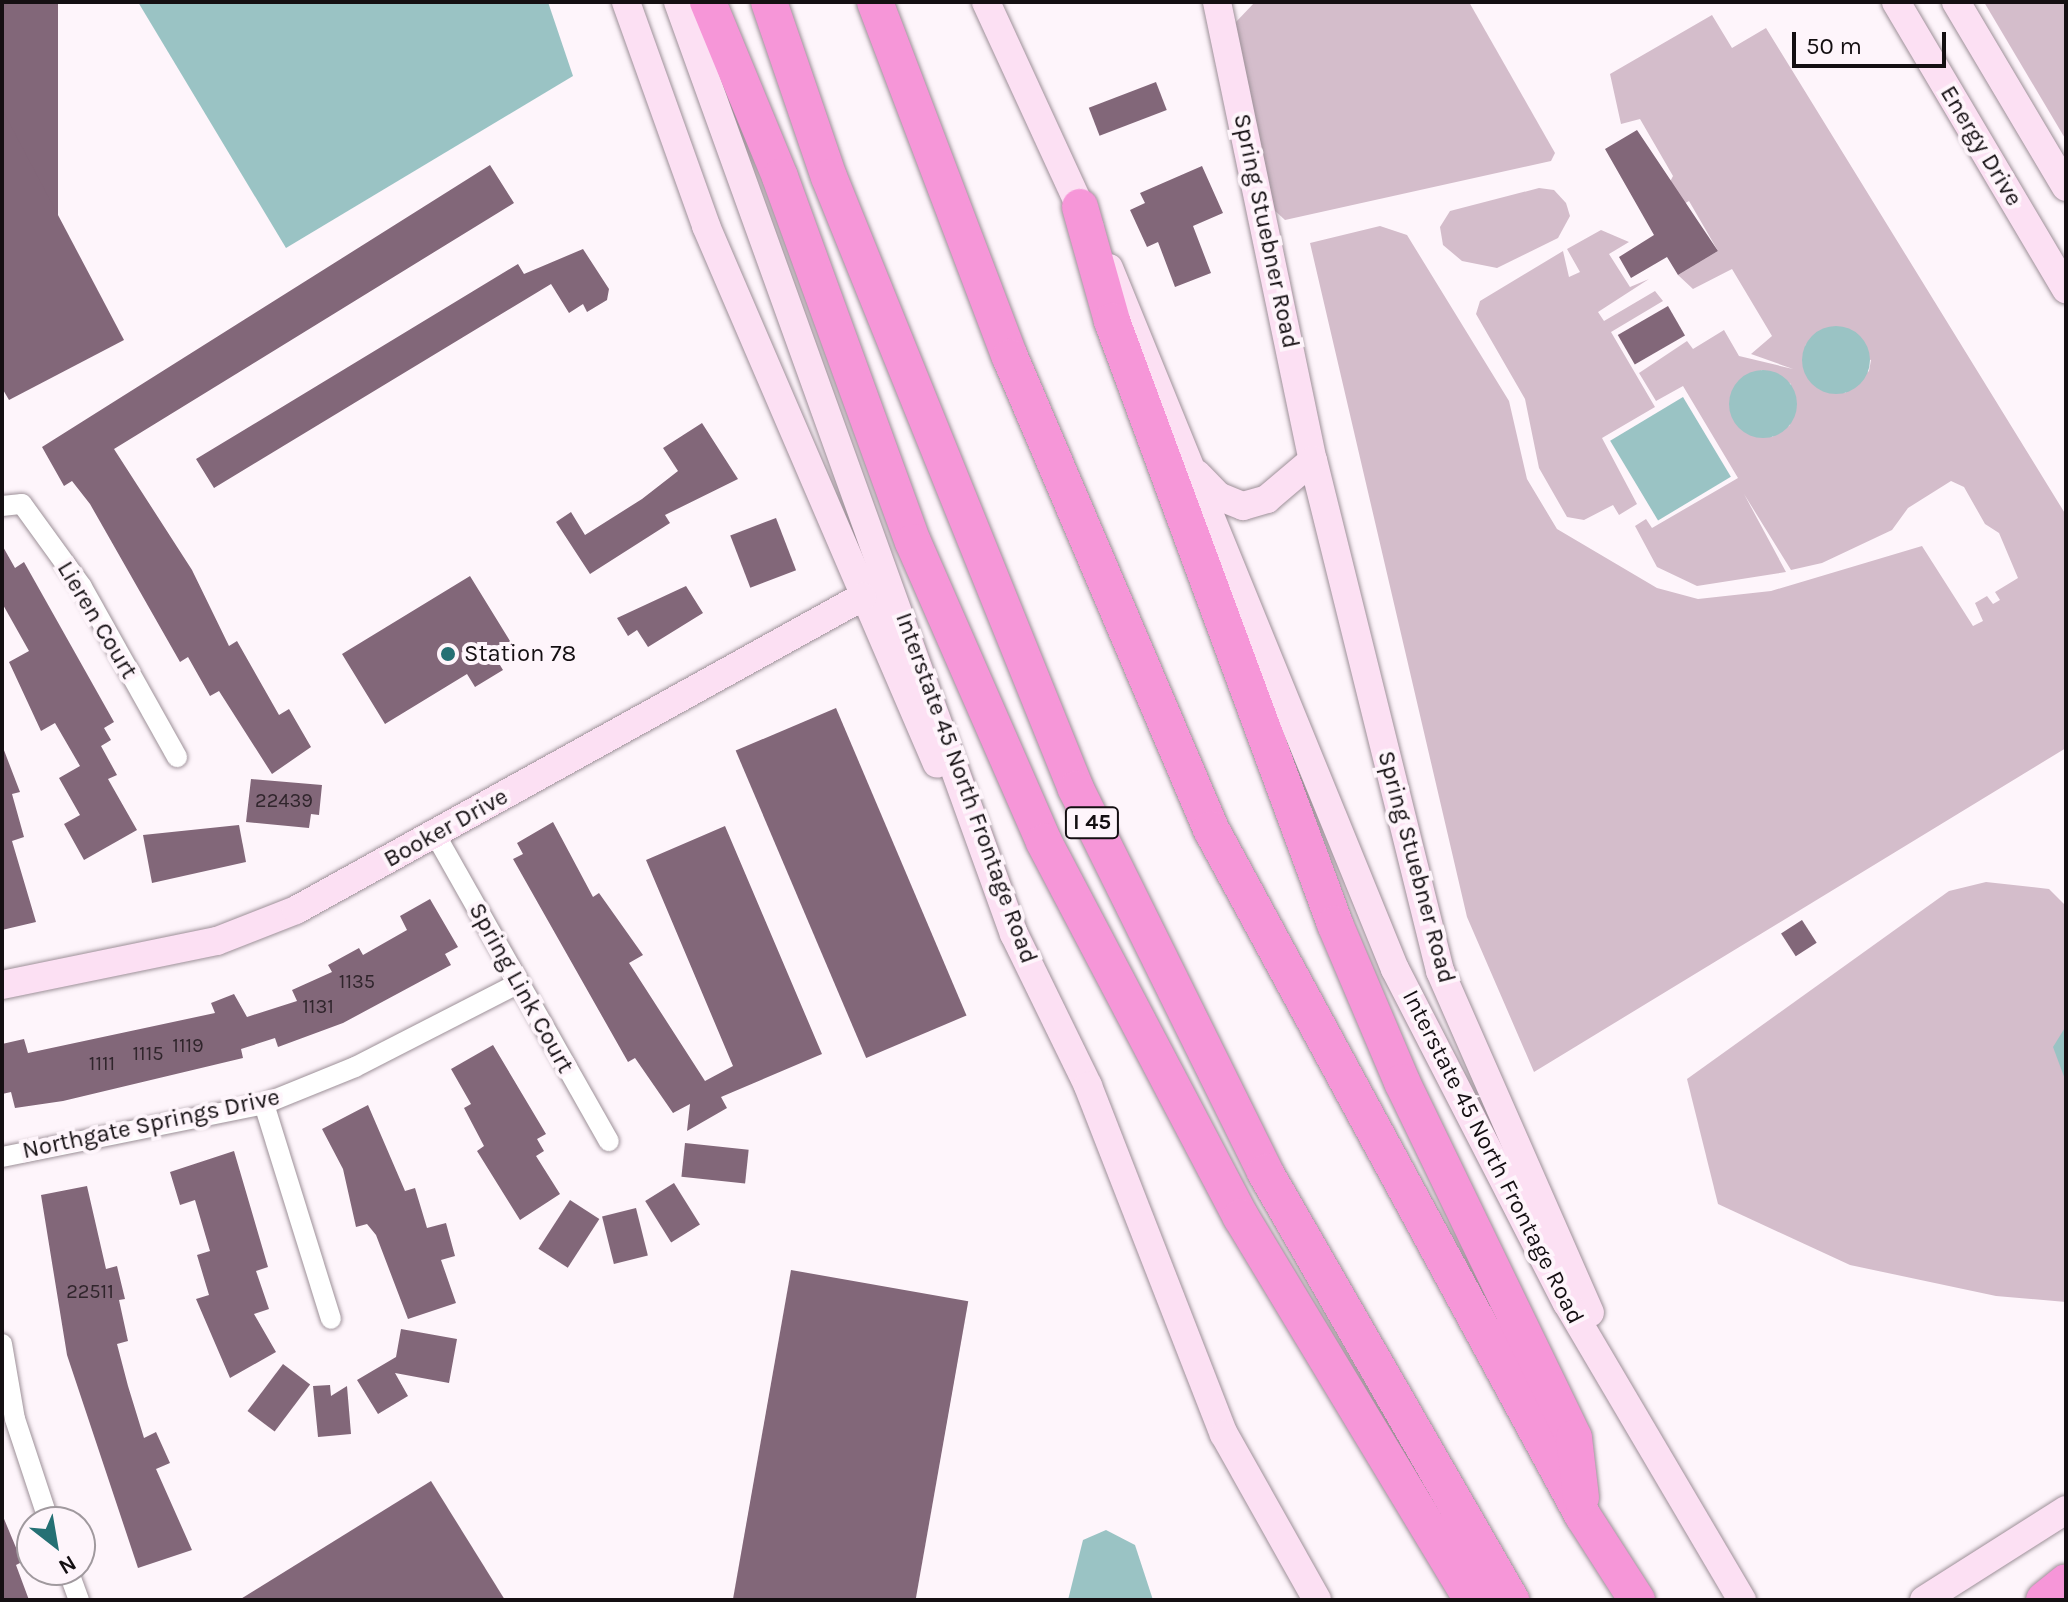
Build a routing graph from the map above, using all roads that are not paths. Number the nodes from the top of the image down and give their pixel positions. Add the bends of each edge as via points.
1 (626, 2) edge
2 (678, 2) edge
3 (708, 2) edge
4 (769, 2) edge
5 (875, 2) edge
6 (986, 2) edge
7 (1217, 2) edge
8 (1896, 2) edge
9 (1956, 2) edge
10 (2066, 187) edge
11 (1080, 207) junction
12 (2066, 290) edge
13 (1313, 460) junction
14 (1189, 466) junction
15 (2, 506) edge
16 (862, 597) junction
17 (177, 757) dead end
18 (435, 834) junction
19 (1014, 934) junction
20 (2, 985) edge
21 (515, 985) junction
22 (264, 1104) junction
23 (609, 1141) dead end
24 (2, 1157) edge
25 (331, 1319) dead end
26 (2, 1344) edge
27 (1642, 1434) junction
28 (44, 1506) edge
29 (2066, 1510) edge
30 (1583, 1516) junction
31 (2066, 1582) edge
32 (1317, 1600) edge
33 (1472, 1600) edge
34 (1511, 1600) edge
35 (1637, 1600) edge
36 (1742, 1600) edge
37 (1924, 1600) edge
38 (2044, 1600) edge

1 - 16 main road via 706,226
2 - 19 main road, Interstate 45 North Frontage Road
3 - 33 highway via 913,542 1044,842 1241,1217
4 - 34 highway, I 45 via 829,177 1076,789 1265,1172
5 - 30 highway via 1010,357 1211,829
6 - 11 main road, Interstate 45 North Frontage Road
7 - 13 main road, Spring Stuebner Road
8 - 12 main road, Energy Drive
9 - 10 main road
11 - 14 main road, Interstate 45 North Frontage Road
11 - 30 highway via 1112,321 1329,910 1402,1082 1574,1438
13 - 14 main road via 1267,499 1243,506 1218,496
13 - 27 main road, Spring Stuebner Road via 1440,971
14 - 27 main road, Interstate 45 North Frontage Road via 1395,969
15 - 17 street, Lieren Court via 22,504 82,587
16 - 18 main road, Booker Drive
16 - 19 main road
18 - 20 main road, Booker Drive via 260,926
18 - 21 street, Spring Link Court
19 - 32 main road, Interstate 45 North Frontage Road via 1088,1086 1224,1434
21 - 22 street, Northgate Springs Drive
21 - 23 street, Spring Link Court
22 - 24 street, Northgate Springs Drive
22 - 25 street
26 - 28 street via 15,1419
27 - 36 main road, Interstate 45 North Frontage Road
29 - 37 main road
30 - 35 highway
31 - 38 highway

